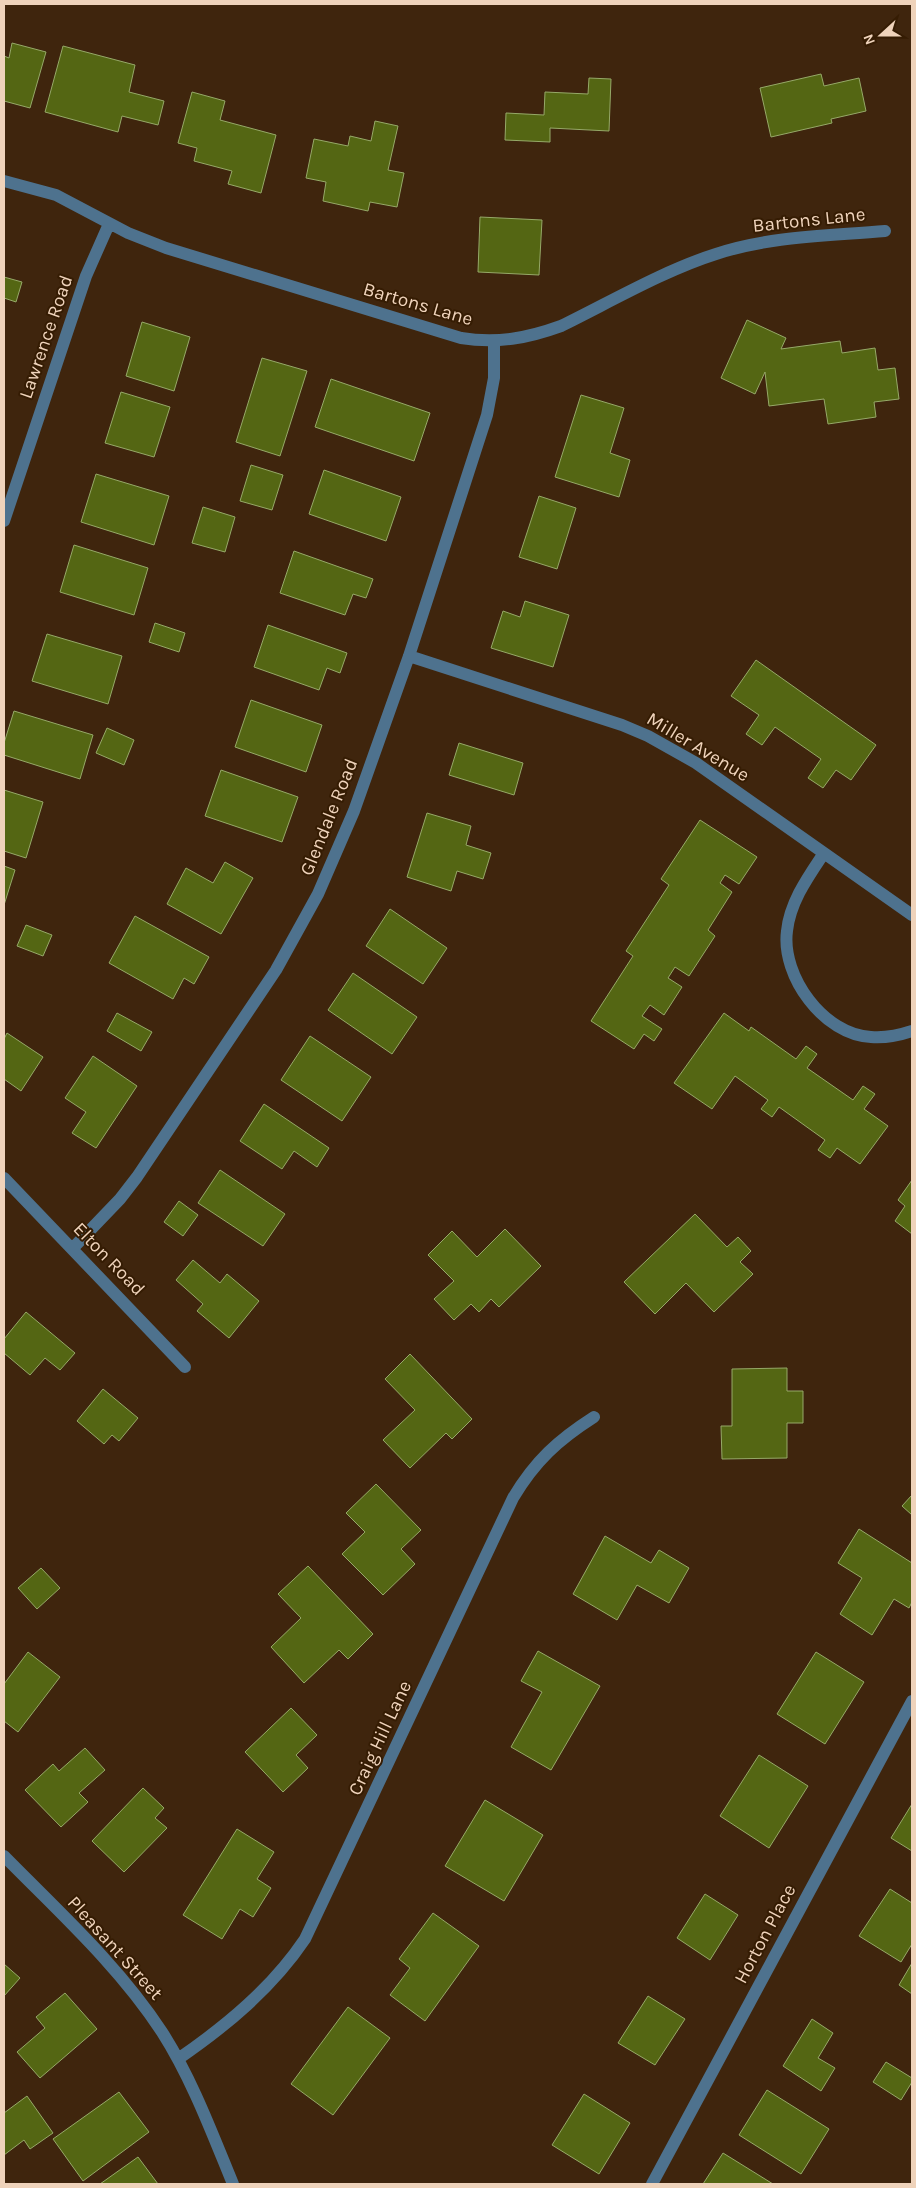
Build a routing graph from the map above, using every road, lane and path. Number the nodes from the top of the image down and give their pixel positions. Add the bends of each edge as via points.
1 (4, 181) edge
2 (109, 224) junction
3 (885, 231) dead end
4 (494, 342) junction
5 (4, 522) edge
6 (409, 656) junction
7 (824, 853) junction
8 (912, 915) edge
9 (912, 1031) edge
10 (4, 1178) edge
11 (73, 1248) junction
12 (185, 1368) dead end
13 (594, 1417) dead end
14 (912, 1702) edge
15 (4, 1856) edge
16 (178, 2059) junction
17 (233, 2184) edge
18 (652, 2184) edge

1 - 2 street, Bartons Lane via 56,195
2 - 4 street, Bartons Lane via 166,248 461,338
2 - 5 street, Lawrence Road via 86,276
3 - 4 street, Bartons Lane via 772,241 716,254 690,263 562,326 527,337
4 - 6 street, Glendale Road via 494,378 488,415
6 - 7 street, Miller Avenue via 648,736 696,763
6 - 11 street, Glendale Road via 347,828 296,935 276,970 136,1177 120,1199
7 - 8 street, Miller Avenue
7 - 9 street via 798,894 787,931 786,948 797,983 822,1014 854,1033 870,1038
10 - 11 street, Elton Road
11 - 12 street, Elton Road
13 - 16 street, Craig Hill Lane via 555,1443 533,1467 513,1498 305,1939 276,1979
14 - 18 street, Horton Place
15 - 16 street, Pleasant Street via 125,1982
16 - 17 street, Pleasant Street

